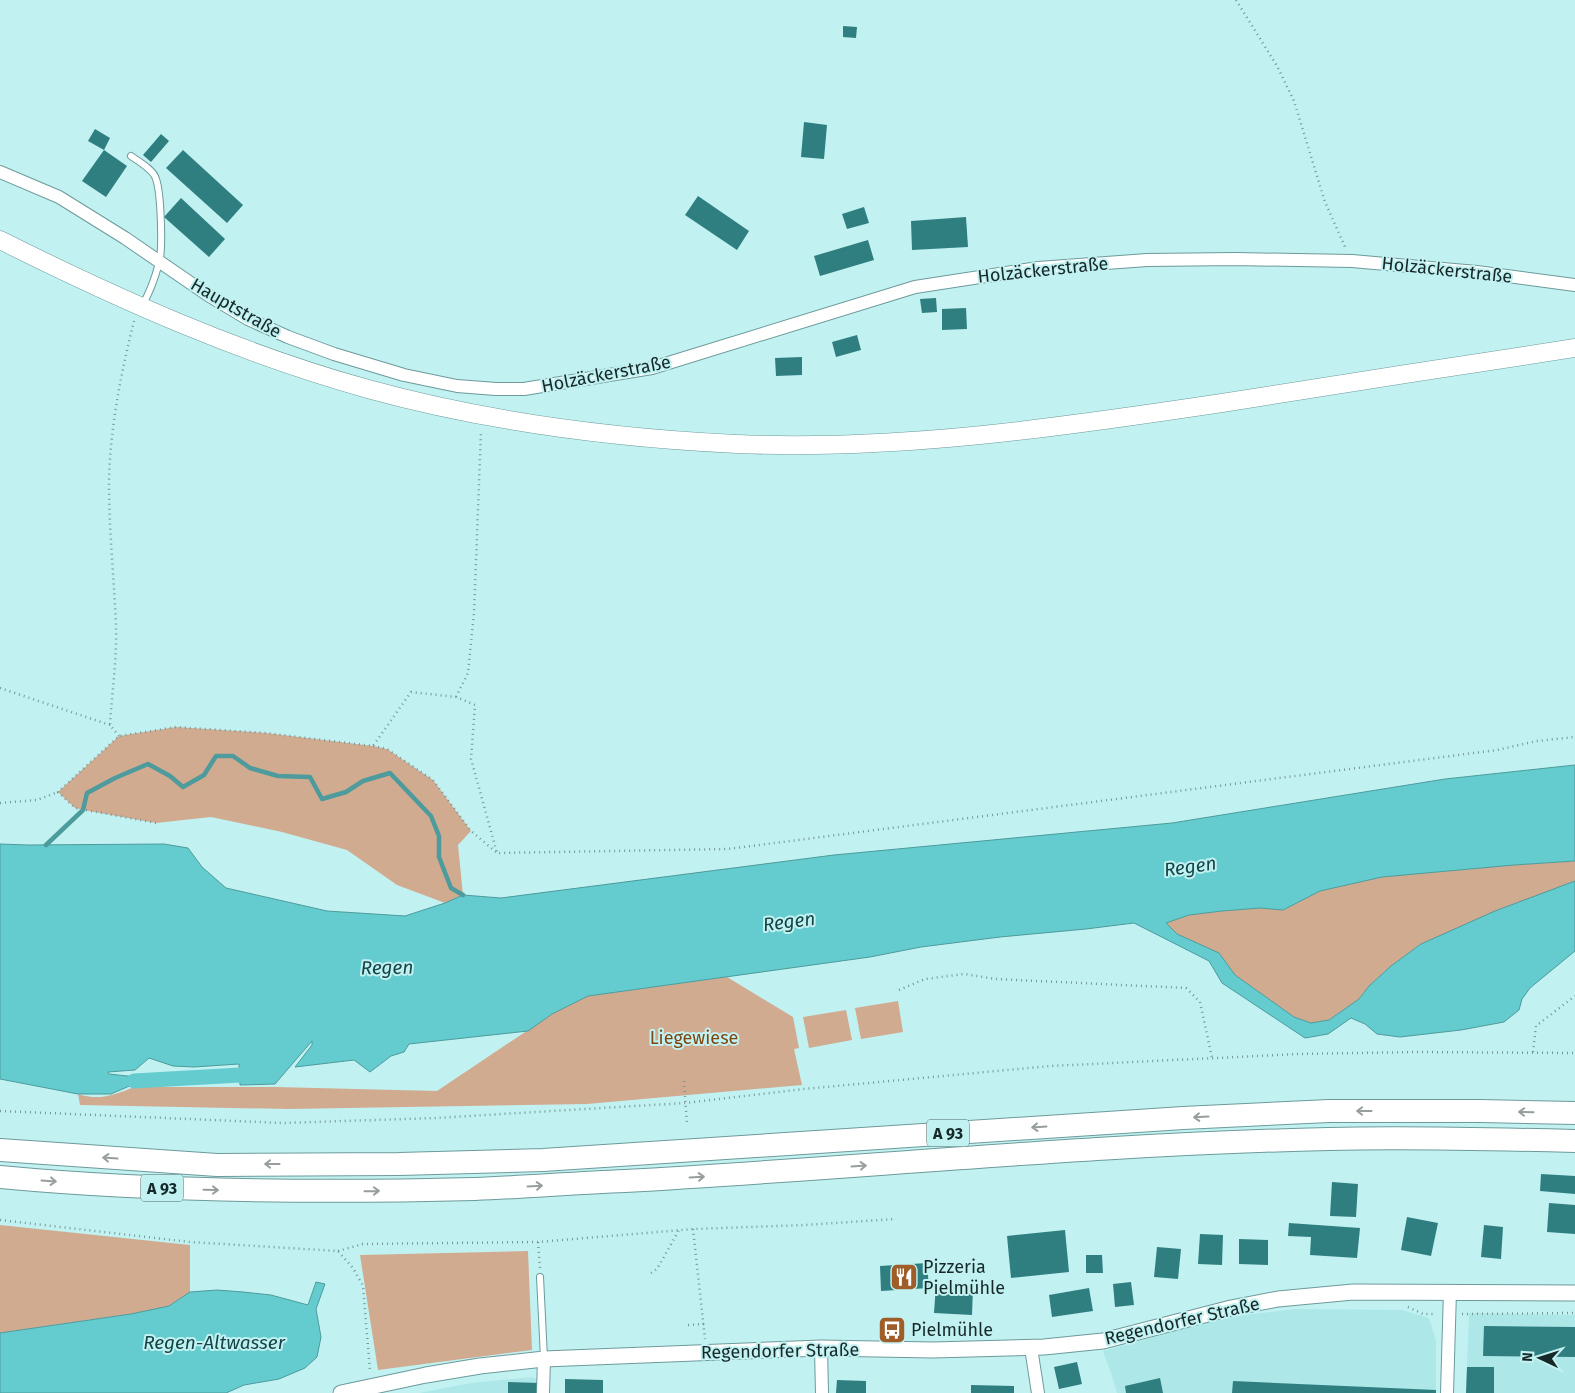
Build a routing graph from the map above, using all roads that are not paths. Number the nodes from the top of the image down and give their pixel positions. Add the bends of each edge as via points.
1 (131, 156) dead end
2 (0, 172) edge
3 (0, 240) edge
4 (160, 261) junction
5 (1575, 285) edge
6 (142, 307) junction
7 (1575, 348) edge
8 (524, 389) joint
9 (1575, 1113) edge
10 (1575, 1141) edge
11 (0, 1150) edge
12 (0, 1177) edge
13 (540, 1277) road end
14 (1450, 1292) junction
15 (1575, 1293) edge
16 (821, 1348) junction
17 (1031, 1348) junction
18 (544, 1359) junction
19 (341, 1393) edge
20 (543, 1393) edge
21 (822, 1393) edge
22 (1038, 1393) edge
23 (1447, 1393) edge

1 - 4 lane via 156,177 160,208
2 - 4 street, Hauptstraße via 59,197
3 - 6 main road, Hauptstraße
4 - 6 lane
4 - 8 street, Hauptstraße via 248,319 334,354 404,375 457,386
5 - 8 street, Holzäckerstraße via 1352,261 1147,260 1038,268 915,287 652,368
6 - 7 main road, Hauptstraße via 304,369 432,404 580,431 740,444 906,441 1006,432 1121,418
9 -> 11 highway, A 93 via 1329,1111 553,1159 399,1164 217,1164
12 -> 10 highway, A 93 via 205,1190 479,1189 1207,1144 1331,1139
13 - 18 lane
14 - 15 street, Regendorfer Straße
14 - 17 street, Regendorfer Straße via 1353,1292 1278,1299 1103,1341
14 - 23 street
16 - 17 street, Regendorfer Straße
16 - 18 street, Regendorfer Straße
16 - 21 street
17 - 22 street
18 - 19 street, Regendorfer Straße via 426,1375
18 - 20 street

